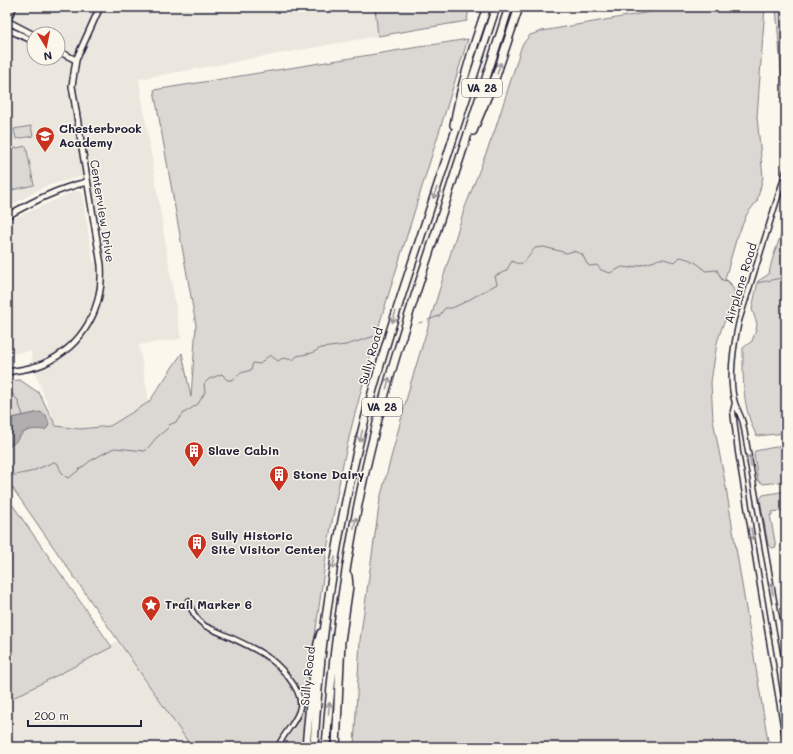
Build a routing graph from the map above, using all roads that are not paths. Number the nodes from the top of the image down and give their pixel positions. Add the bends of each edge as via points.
1 (13, 7) edge
2 (100, 7) edge
3 (496, 7) edge
4 (509, 7) edge
5 (486, 8) edge
6 (519, 8) edge
7 (7, 20) edge
8 (7, 29) edge
9 (26, 31) edge
10 (26, 37) edge
11 (66, 55) edge
12 (76, 60) junction
13 (447, 156) junction
14 (457, 168) junction
15 (786, 171) edge
16 (87, 182) junction
17 (7, 216) edge
18 (7, 372) edge
19 (735, 403) junction
20 (347, 562) junction
21 (188, 601) dead end
22 (327, 612) junction
23 (786, 669) edge
24 (786, 743) edge
25 (278, 747) edge
26 (306, 747) edge
27 (314, 747) edge
28 (326, 747) edge
29 (336, 747) edge

1 - 7 main road
2 - 12 street, Centerview Drive
3 - 13 highway, Sully Road / VA 28
4 - 14 highway, Sully Road / VA 28
5 - 13 highway via 463,80
14 -> 6 highway via 494,83
7 - 9 street
8 - 10 street
11 - 12 street
12 - 16 street, Centerview Drive via 73,94
13 -> 22 highway, Sully Road / VA 28 via 369,403 345,504
20 -> 14 highway, Sully Road / VA 28 via 389,379
15 - 19 street, Airplane Road via 736,334 732,369
16 - 17 street via 54,191
16 - 18 street, Centerview Drive via 101,272 101,291 91,319 79,337 52,359 33,367
23 -> 19 street, Airplane Road via 743,423
19 -> 24 street, Airplane Road via 733,411 738,448
28 -> 20 highway, Sully Road / VA 28 via 334,658
20 - 29 highway via 349,586 342,641
21 - 25 street via 199,622 264,654 295,687 300,698 299,711
22 - 26 highway via 318,643
22 - 27 highway, Sully Road / VA 28

